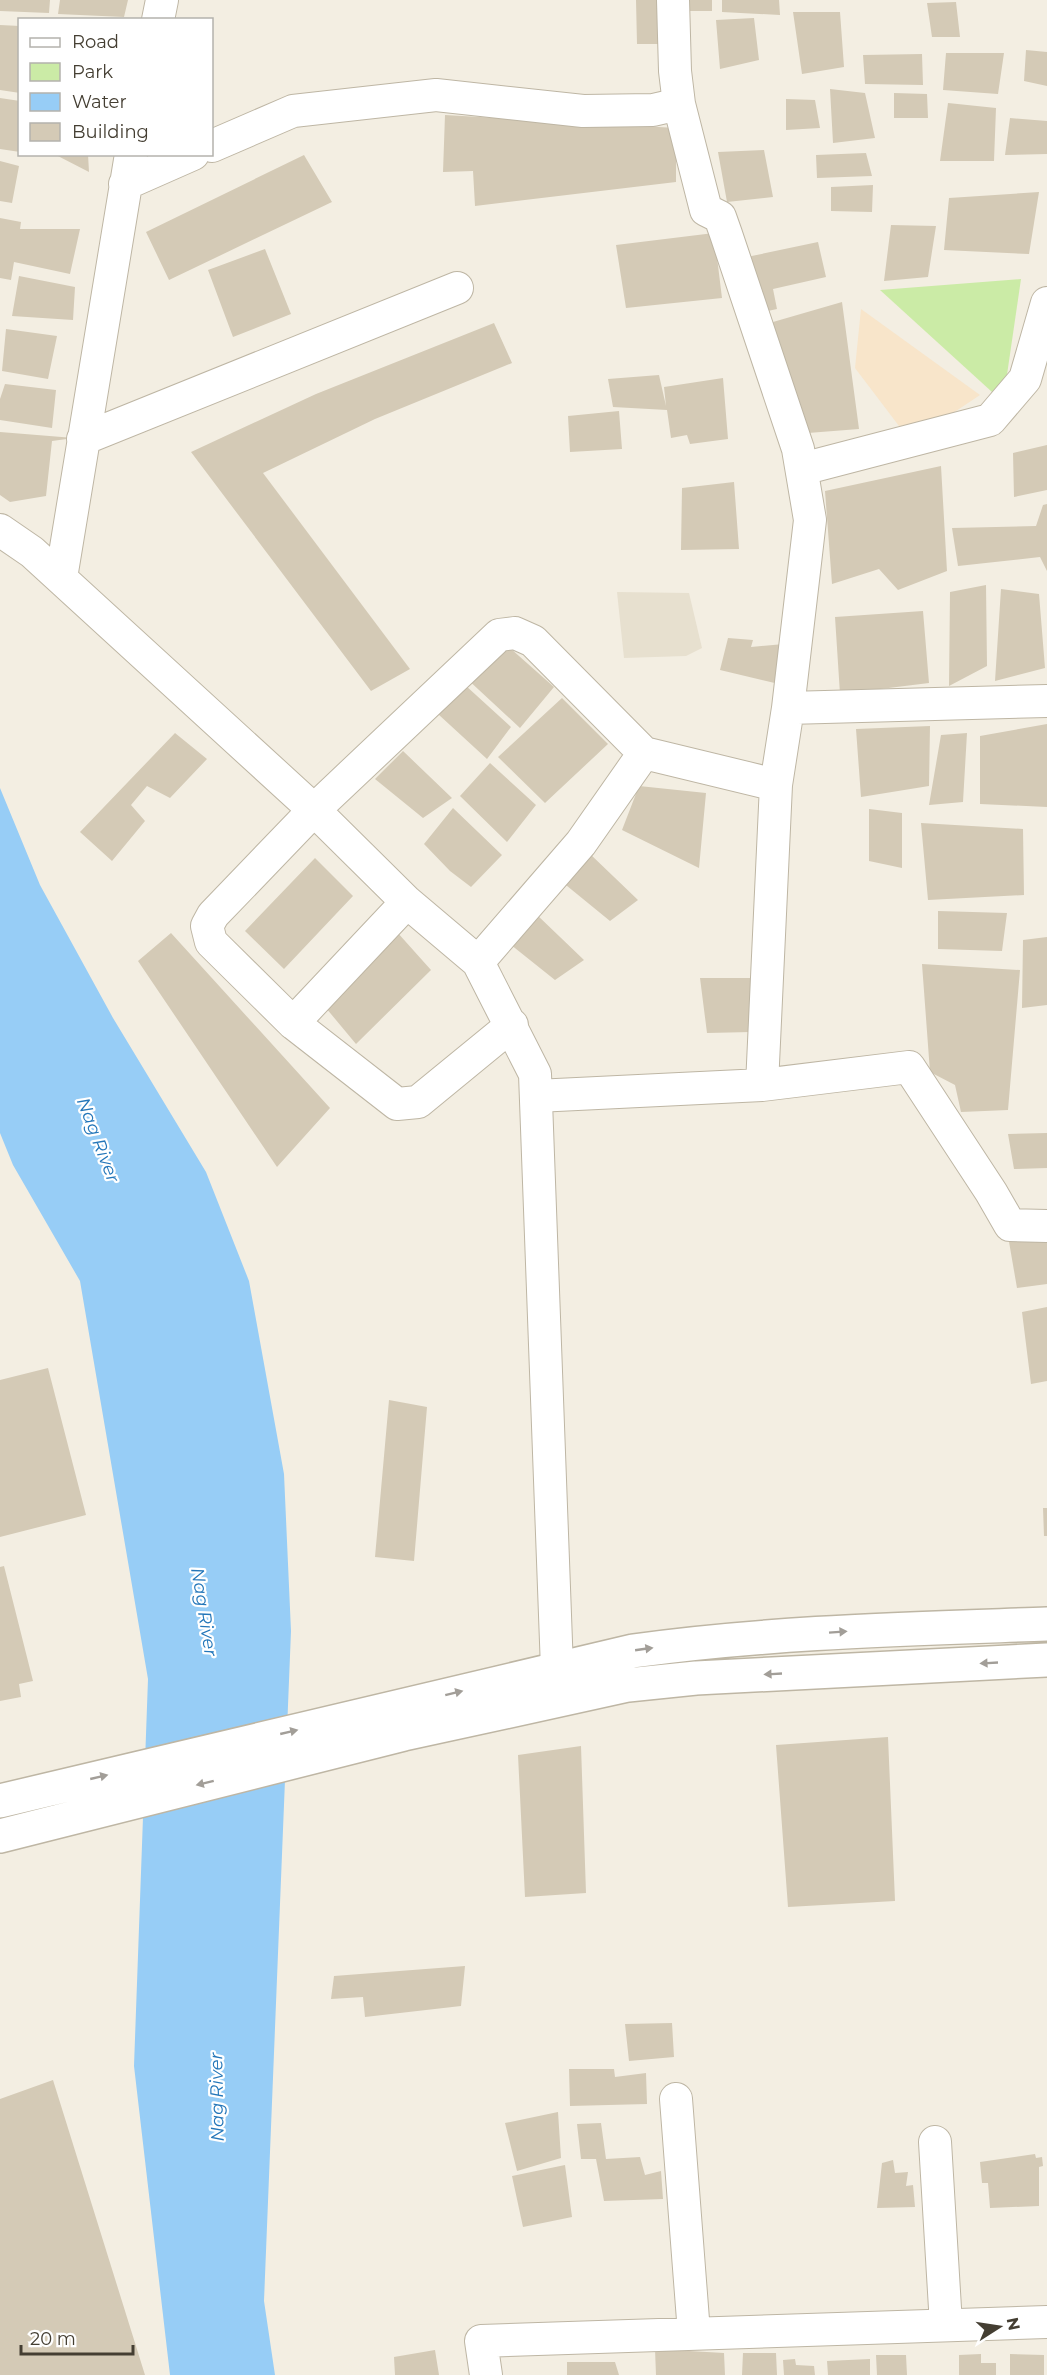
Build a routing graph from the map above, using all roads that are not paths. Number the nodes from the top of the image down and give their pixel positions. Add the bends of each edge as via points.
1 (162, 0) edge
2 (673, 0) edge
3 (158, 18) edge
4 (679, 104) junction
5 (213, 146) edge
6 (184, 156) edge
7 (128, 169) edge
8 (457, 288) dead end
9 (1047, 303) edge
10 (83, 439) junction
11 (802, 469) junction
12 (0, 530) edge
13 (61, 578) junction
14 (1047, 701) edge
15 (788, 708) junction
16 (644, 753) junction
17 (776, 785) junction
18 (314, 810) junction
19 (407, 902) junction
20 (478, 962) junction
21 (293, 1023) junction
22 (512, 1025) junction
23 (762, 1085) junction
24 (536, 1096) junction
25 (1047, 1226) edge
26 (1047, 1624) edge
27 (1047, 1660) edge
28 (556, 1668) junction
29 (558, 1700) junction
30 (400, 1720) junction
31 (247, 1757) junction
32 (0, 1801) edge
33 (0, 1836) edge
34 (676, 2099) dead end
35 (935, 2142) dead end
36 (1047, 2322) edge
37 (946, 2325) junction
38 (694, 2333) junction
39 (486, 2375) edge

1 - 3 street
2 - 4 street
4 - 5 street via 653,110 583,111 436,95 293,111
4 - 11 street via 706,210 720,218 726,234
6 - 7 street
7 - 10 street
8 - 10 street
9 - 11 street via 1025,379 990,420
10 - 13 street
11 - 15 street via 810,520
12 - 13 street
13 - 18 street
14 - 15 street
15 - 17 street
16 - 17 street
16 - 18 street via 533,641 515,633 499,635
16 - 20 street via 581,843
17 - 23 street
18 - 19 street
18 - 21 street via 213,915 207,926 211,942
19 - 20 street
19 - 21 street
20 - 22 street
21 - 22 street via 397,1104 418,1102
22 - 24 street via 536,1074
23 - 24 street
23 - 25 street via 909,1067 1010,1225
24 - 28 street
28 -> 26 street via 633,1651 708,1641
27 -> 29 street via 696,1678 628,1685
28 - 29 street
30 -> 28 street
29 - 30 street
30 - 31 street
32 -> 31 street
31 -> 33 street
34 - 38 street
35 - 37 street
36 - 37 street
37 - 38 street
38 - 39 street via 480,2340

